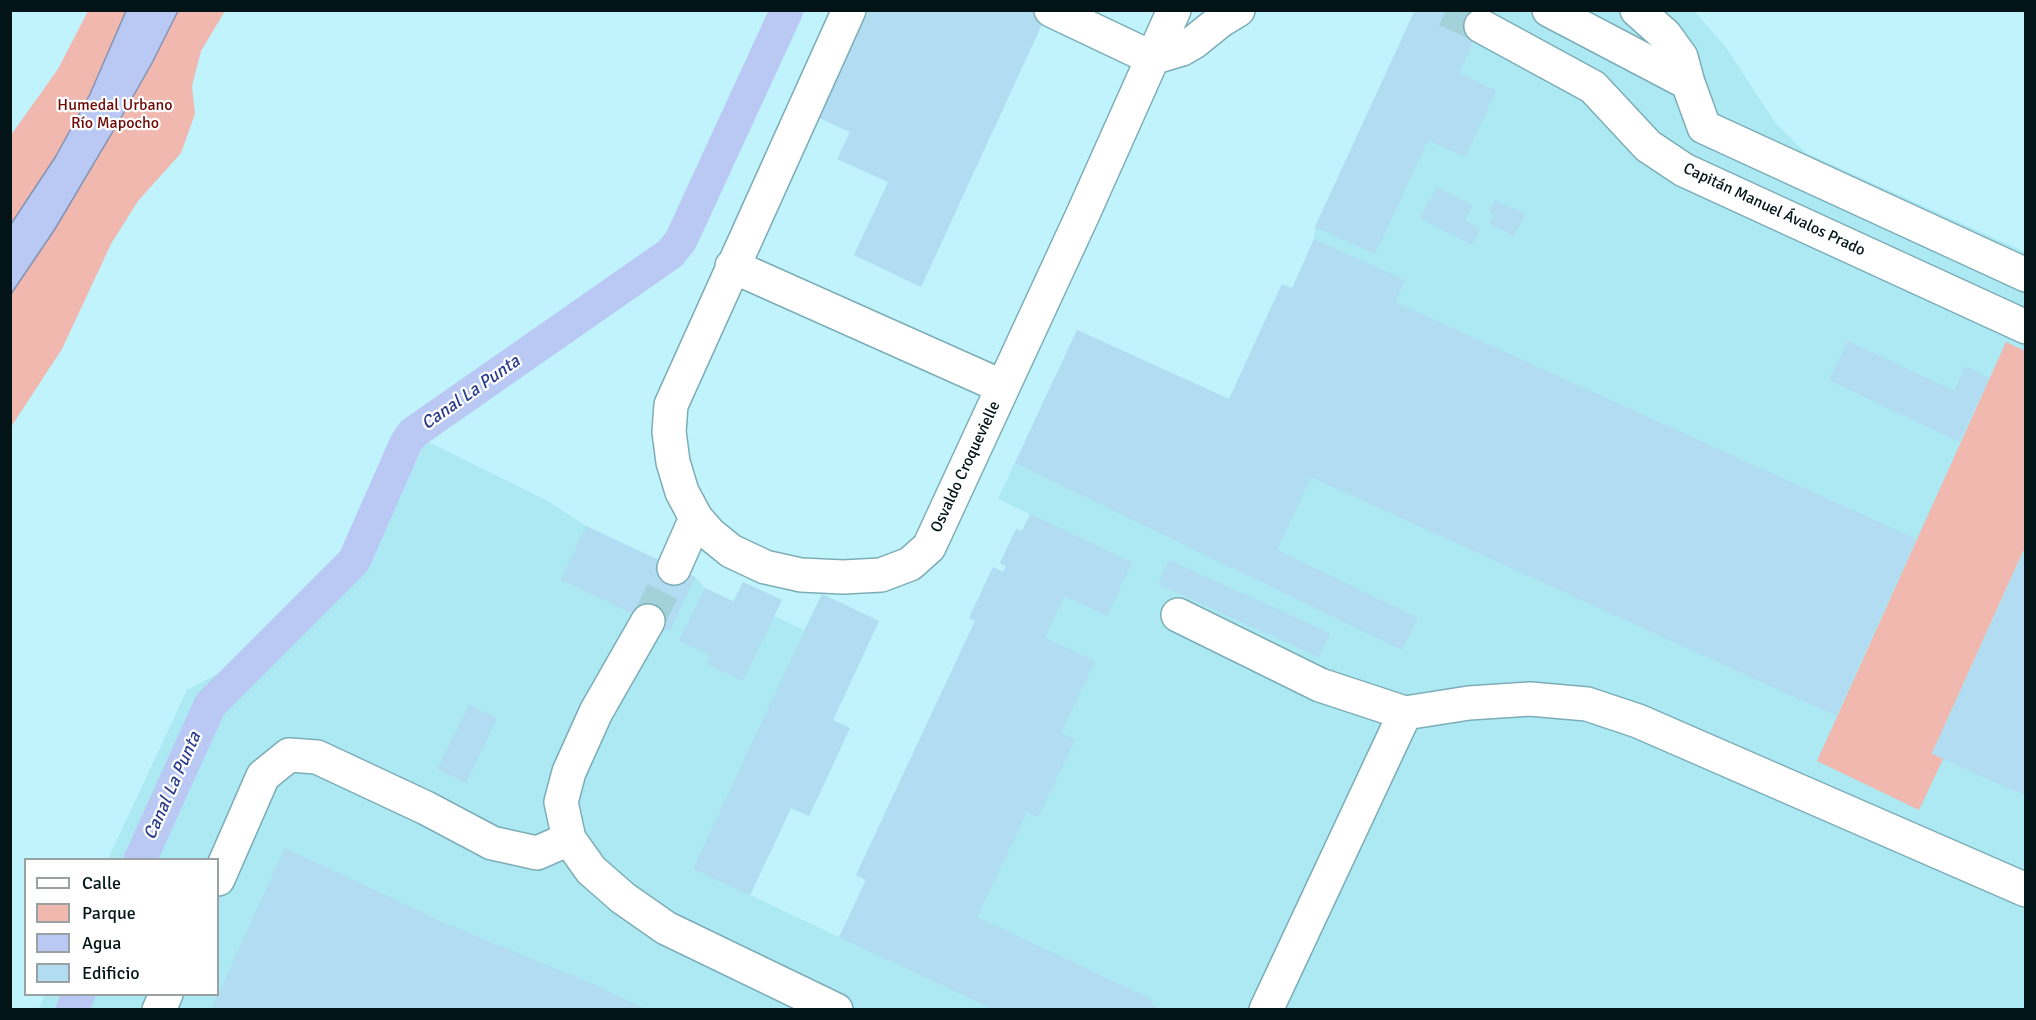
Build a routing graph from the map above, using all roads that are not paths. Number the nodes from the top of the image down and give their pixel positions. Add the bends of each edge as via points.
1 (849, 10) edge
2 (1051, 10) edge
3 (1174, 10) edge
4 (1238, 10) edge
5 (1549, 10) edge
6 (1637, 10) edge
7 (1481, 26) tunnel mouth
8 (1152, 58) junction
9 (1688, 83) junction
10 (1704, 127) junction
11 (1684, 170) junction
12 (732, 266) junction
13 (2025, 275) edge
14 (2025, 327) edge
15 (1003, 387) junction
16 (696, 518) junction
17 (674, 567) tunnel mouth
18 (1178, 615) dead end
19 (648, 621) tunnel mouth
20 (1405, 713) junction
21 (568, 839) junction
22 (219, 877) edge
23 (2025, 890) edge
24 (165, 996) edge
25 (159, 1010) edge
26 (836, 1010) edge
27 (1266, 1010) edge

1 - 12 lane, Osvaldo Croquevielle
2 - 8 lane
3 - 8 lane, Osvaldo Croquevielle
4 - 8 lane via 1182,49
5 - 9 lane
6 - 9 lane via 1665,34 1681,57
7 - 11 lane, Capitán Manuel Ávalos Prado via 1593,87 1648,146
8 - 15 lane, Osvaldo Croquevielle
9 - 10 lane
10 - 11 lane
10 - 13 lane
11 - 14 lane, Capitán Manuel Ávalos Prado
12 - 15 lane
12 - 16 lane, Osvaldo Croquevielle via 671,405 673,462 682,492
15 - 16 lane, Osvaldo Croquevielle via 929,547 910,564 881,574 843,578 801,575 765,567 731,551
16 - 17 lane
18 - 20 lane via 1320,685
19 - 21 lane via 596,712 569,772 561,802
20 - 23 lane via 1530,699 1587,704 1638,721
20 - 27 lane
21 - 22 lane via 537,853 492,843 317,756 289,755 263,776
21 - 26 lane via 591,870 666,928
24 - 25 lane

